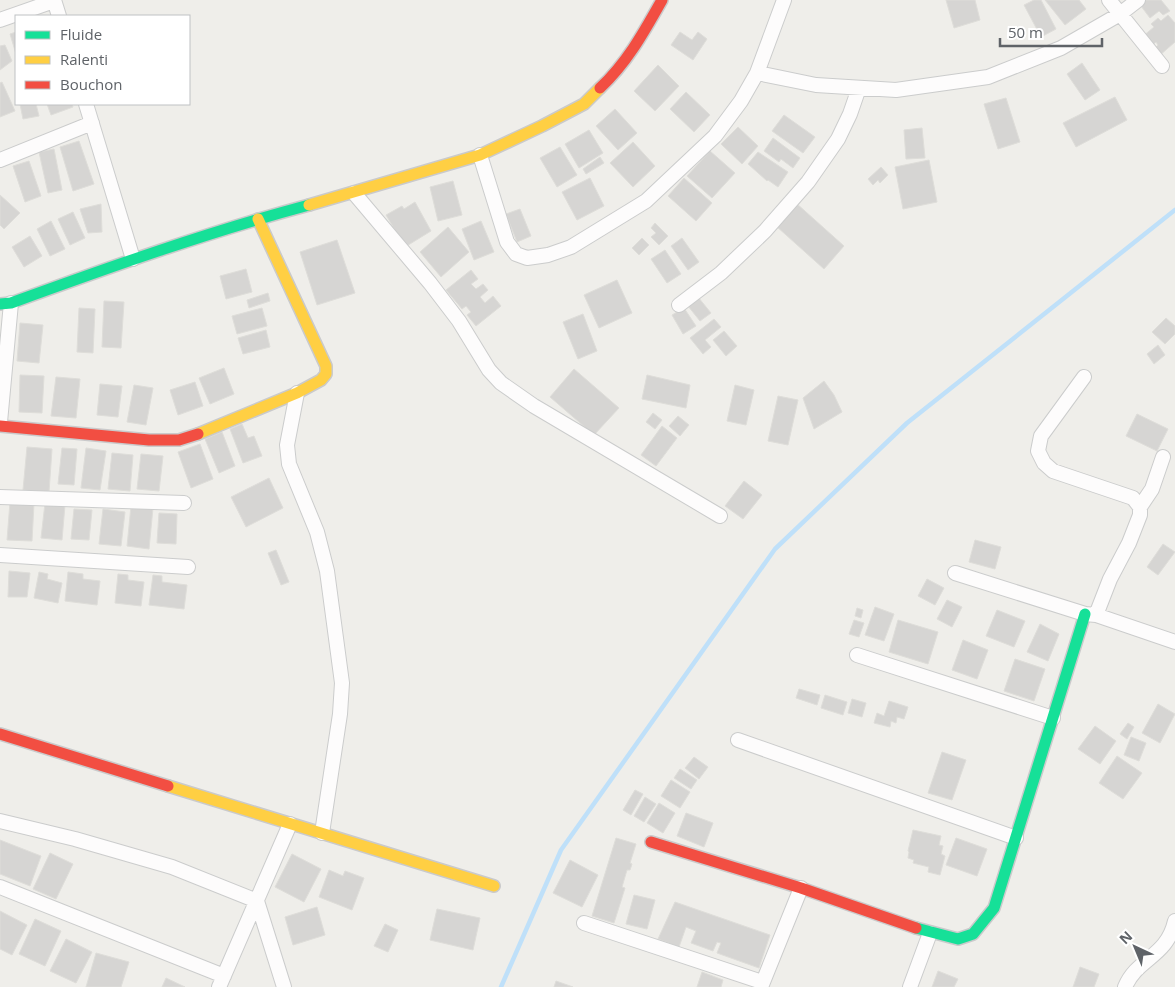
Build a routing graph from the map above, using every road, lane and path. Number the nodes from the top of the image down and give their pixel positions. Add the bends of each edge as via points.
1 (662, 0) edge
2 (784, 0) edge
3 (1109, 0) edge
4 (1138, 0) edge
5 (54, 1) edge
6 (1120, 14) junction
7 (59, 15) edge
8 (0, 20) edge
9 (1162, 66) dead end
10 (757, 73) junction
11 (859, 88) junction
12 (86, 105) edge
13 (92, 123) junction
14 (480, 155) junction
15 (0, 160) edge
16 (354, 192) junction
17 (258, 219) junction
18 (134, 259) junction
19 (5, 303) edge
20 (679, 305) dead end
21 (1084, 377) dead end
22 (297, 393) junction
23 (0, 424) edge
24 (1163, 457) dead end
25 (0, 497) edge
26 (184, 503) dead end
27 (1140, 507) junction
28 (720, 516) dead end
29 (0, 555) edge
30 (188, 568) dead end
31 (955, 573) dead end
32 (1090, 614) junction
33 (1175, 642) edge
34 (857, 655) dead end
35 (1053, 718) junction
36 (0, 734) edge
37 (738, 740) dead end
38 (0, 821) edge
39 (290, 824) junction
40 (322, 833) junction
41 (1016, 838) junction
42 (651, 842) dead end
43 (0, 886) edge
44 (494, 886) dead end
45 (801, 888) junction
46 (257, 901) junction
47 (1175, 921) edge
48 (584, 923) dead end
49 (930, 933) junction
50 (222, 981) edge
51 (761, 984) edge
52 (284, 987) edge
53 (910, 987) edge
54 (1125, 987) edge

1 - 14 street via 640,40 615,74 584,104
2 - 10 street
3 - 6 street
4 - 6 street
5 - 7 street
5 - 8 street
6 - 9 street
6 - 11 street via 1061,48 988,77 896,90
10 - 11 street via 816,85
10 - 14 street via 715,136 646,201 570,247 548,255 527,258 516,254 507,242
11 - 20 street via 838,139 808,182 722,273
12 - 13 street
13 - 15 street
13 - 18 street
14 - 16 street
16 - 17 street
16 - 28 street via 430,283 500,383
17 - 18 street
17 - 22 street via 326,366 326,374 321,380
18 - 19 street
19 - 23 street
21 - 27 street via 1041,436 1038,451 1053,471 1133,498
22 - 23 street via 179,440 96,436
22 - 40 street via 287,444 289,464 317,532 327,571 342,683
24 - 27 street via 1152,490
25 - 26 street
27 - 32 street via 1130,543
29 - 30 street
31 - 32 street
32 - 33 street
32 - 35 street
34 - 35 street
35 - 41 street
36 - 39 street
37 - 41 street
38 - 46 street via 172,867
39 - 40 street
39 - 46 street
40 - 44 street
41 - 49 street via 994,908 984,923 972,934 958,939
42 - 45 street
43 - 50 street
45 - 49 street
45 - 51 street
46 - 50 street
46 - 52 street
47 - 54 street via 1168,942 1145,962
48 - 51 street
49 - 53 street

